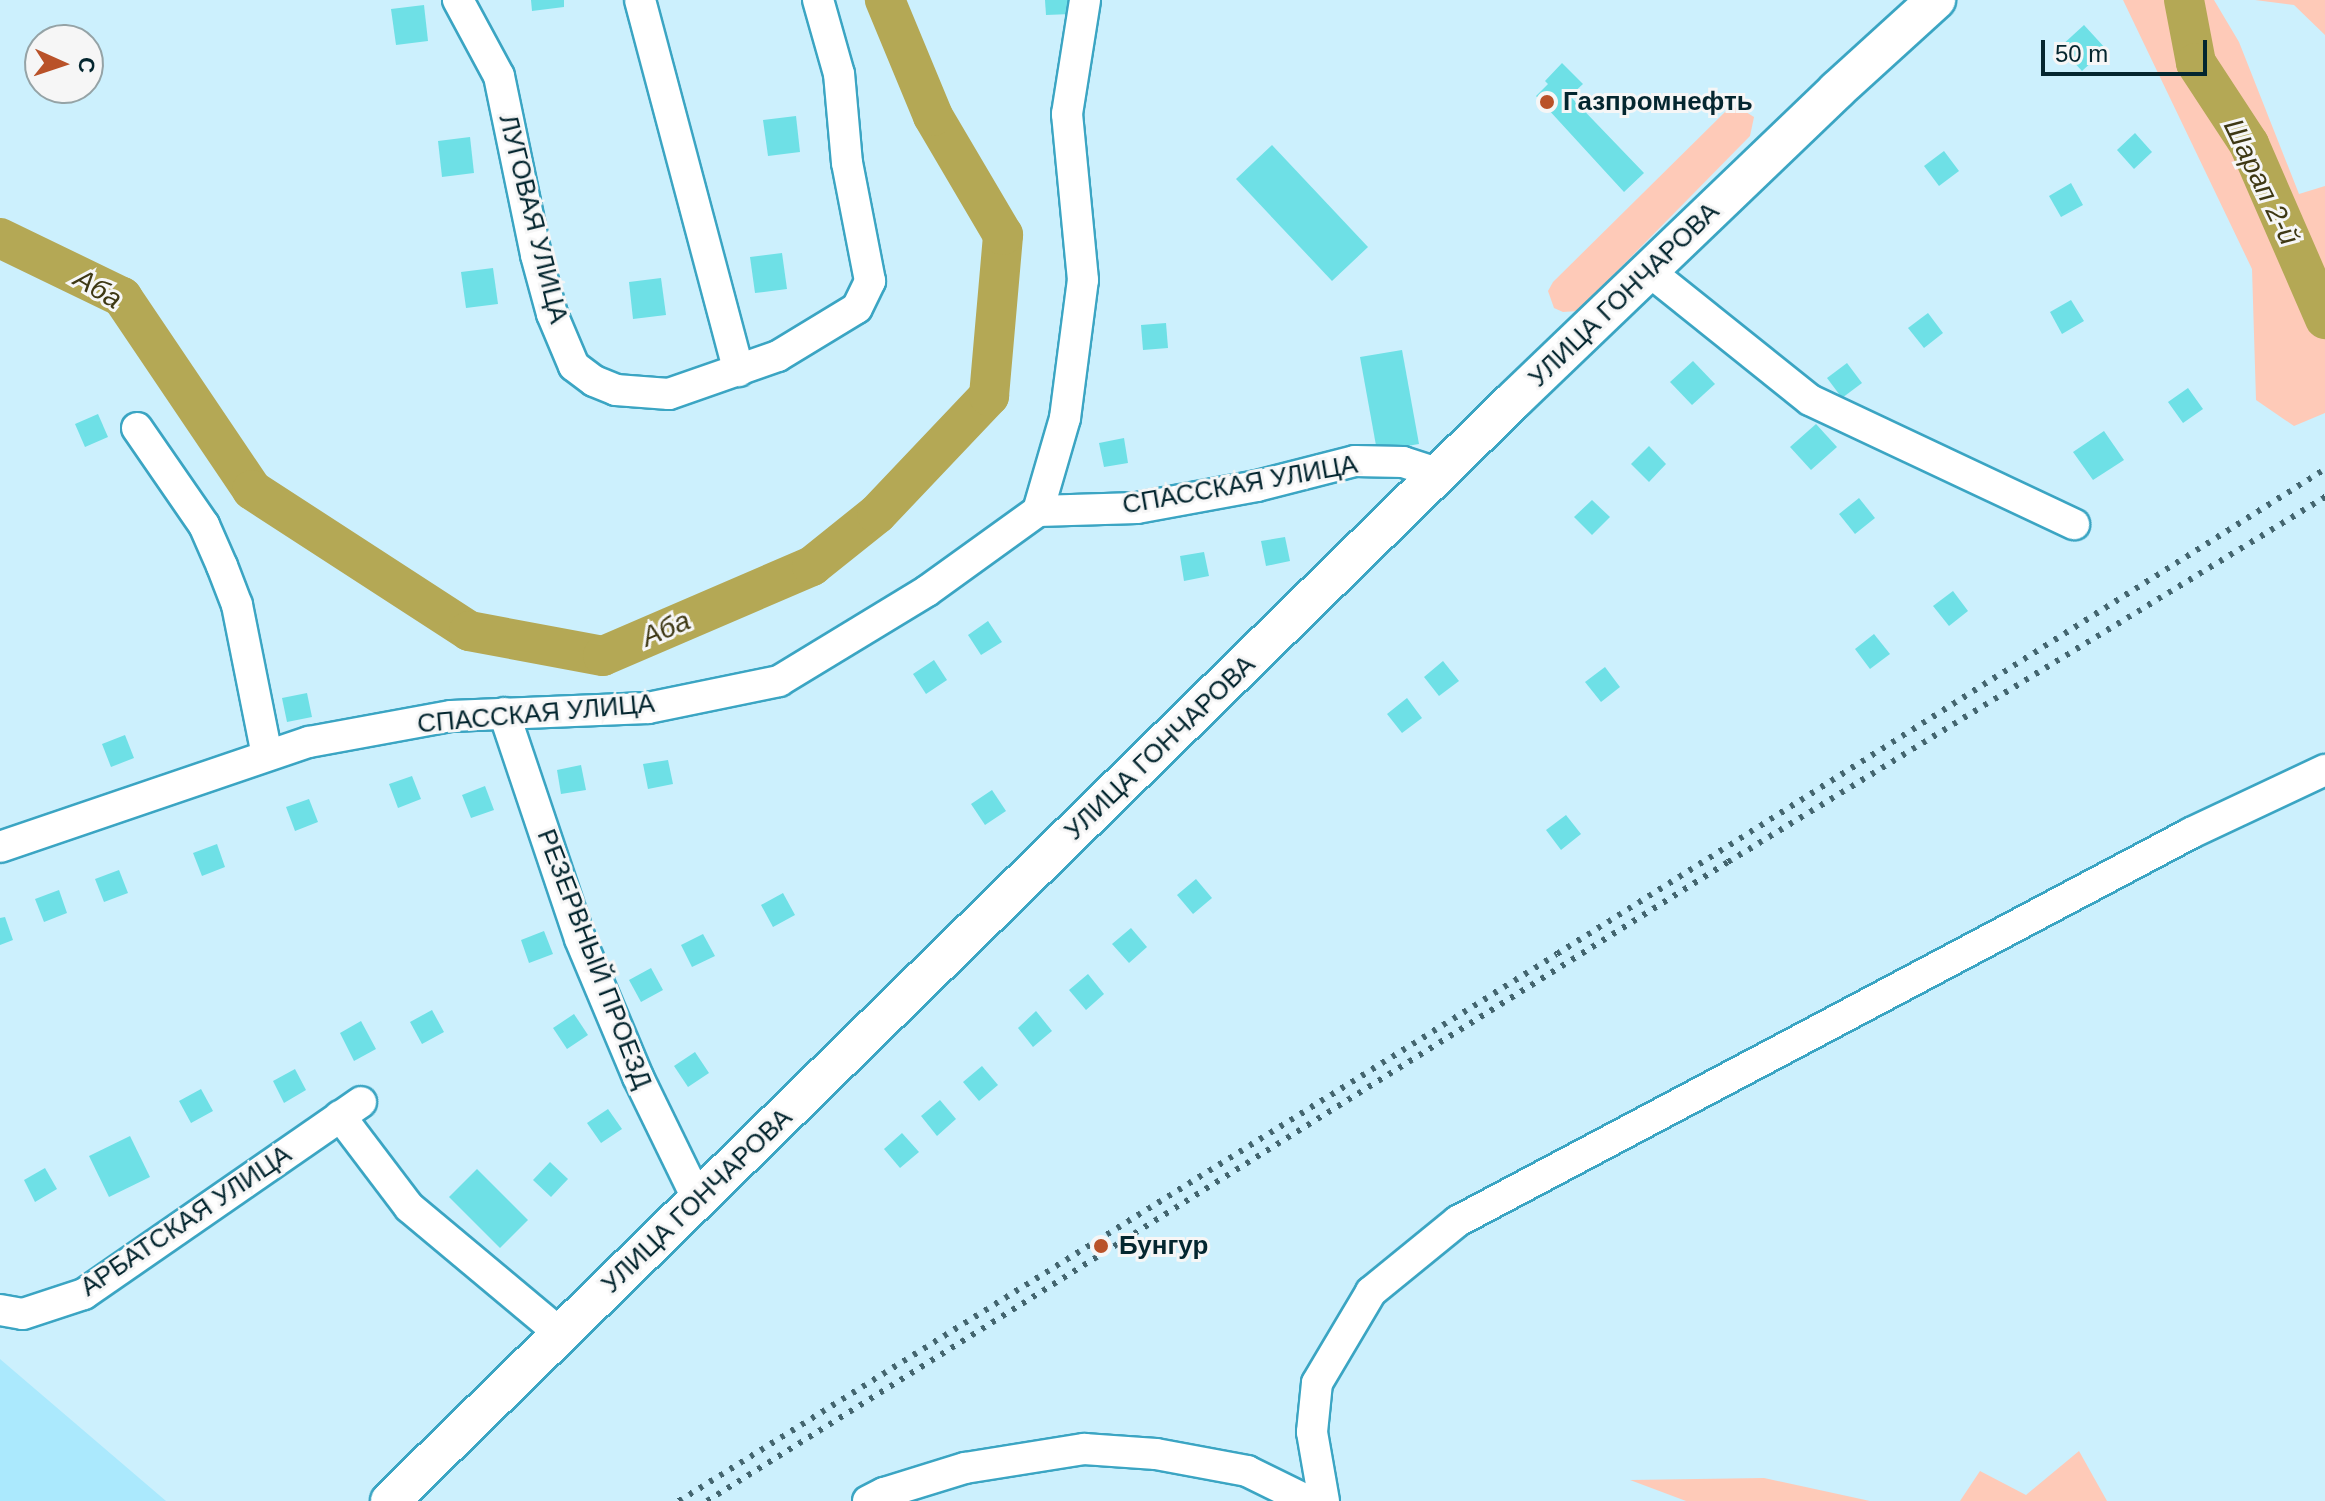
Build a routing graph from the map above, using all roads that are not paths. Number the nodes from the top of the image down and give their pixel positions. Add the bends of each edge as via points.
1 (458, 0) edge
2 (640, 0) edge
3 (818, 0) edge
4 (1085, 0) edge
5 (1920, 4) edge
6 (1649, 271) junction
7 (739, 371) junction
8 (137, 428) dead end
9 (1440, 474) junction
10 (1038, 511) junction
11 (2074, 524) dead end
12 (504, 713) junction
13 (267, 755) junction
14 (2325, 770) edge
15 (0, 847) edge
16 (698, 1200) junction
17 (0, 1310) edge
18 (561, 1334) junction
19 (390, 1501) edge
20 (868, 1501) edge
21 (1308, 1501) edge
22 (1324, 1501) edge

1 - 7 street, ЛУГОВАЯ УЛИЦА via 499,76 536,255 574,366 616,390 669,394
2 - 7 street
3 - 7 street, ЛУГОВАЯ УЛИЦА via 839,74 847,163 870,281 857,308 838,323
4 - 10 street via 1067,114 1083,280 1065,418
5 - 6 main road, УЛИЦА ГОНЧАРОВА
6 - 9 main road, УЛИЦА ГОНЧАРОВА
6 - 11 street via 1810,400
8 - 13 street via 204,525 222,566 237,605
9 - 10 street, СПАССКАЯ УЛИЦА via 1403,462 1355,461 1137,508
9 - 16 main road, УЛИЦА ГОНЧАРОВА
10 - 12 street, СПАССКАЯ УЛИЦА via 927,591 779,681 648,708
12 - 13 street, СПАССКАЯ УЛИЦА via 451,716 309,742
12 - 16 street, РЕЗЕРВНЫЙ ПРОЕЗД via 580,939 638,1077
13 - 15 street, СПАССКАЯ УЛИЦА
14 - 22 street via 2191,833 1458,1221 1371,1292 1317,1383 1312,1432
16 - 18 main road, УЛИЦА ГОНЧАРОВА
17 - 18 street, АРБАТСКАЯ УЛИЦА via 23,1314 84,1294 350,1109 409,1207
18 - 19 main road, УЛИЦА ГОНЧАРОВА
20 - 21 street via 965,1468 1084,1449 1156,1454 1247,1471

